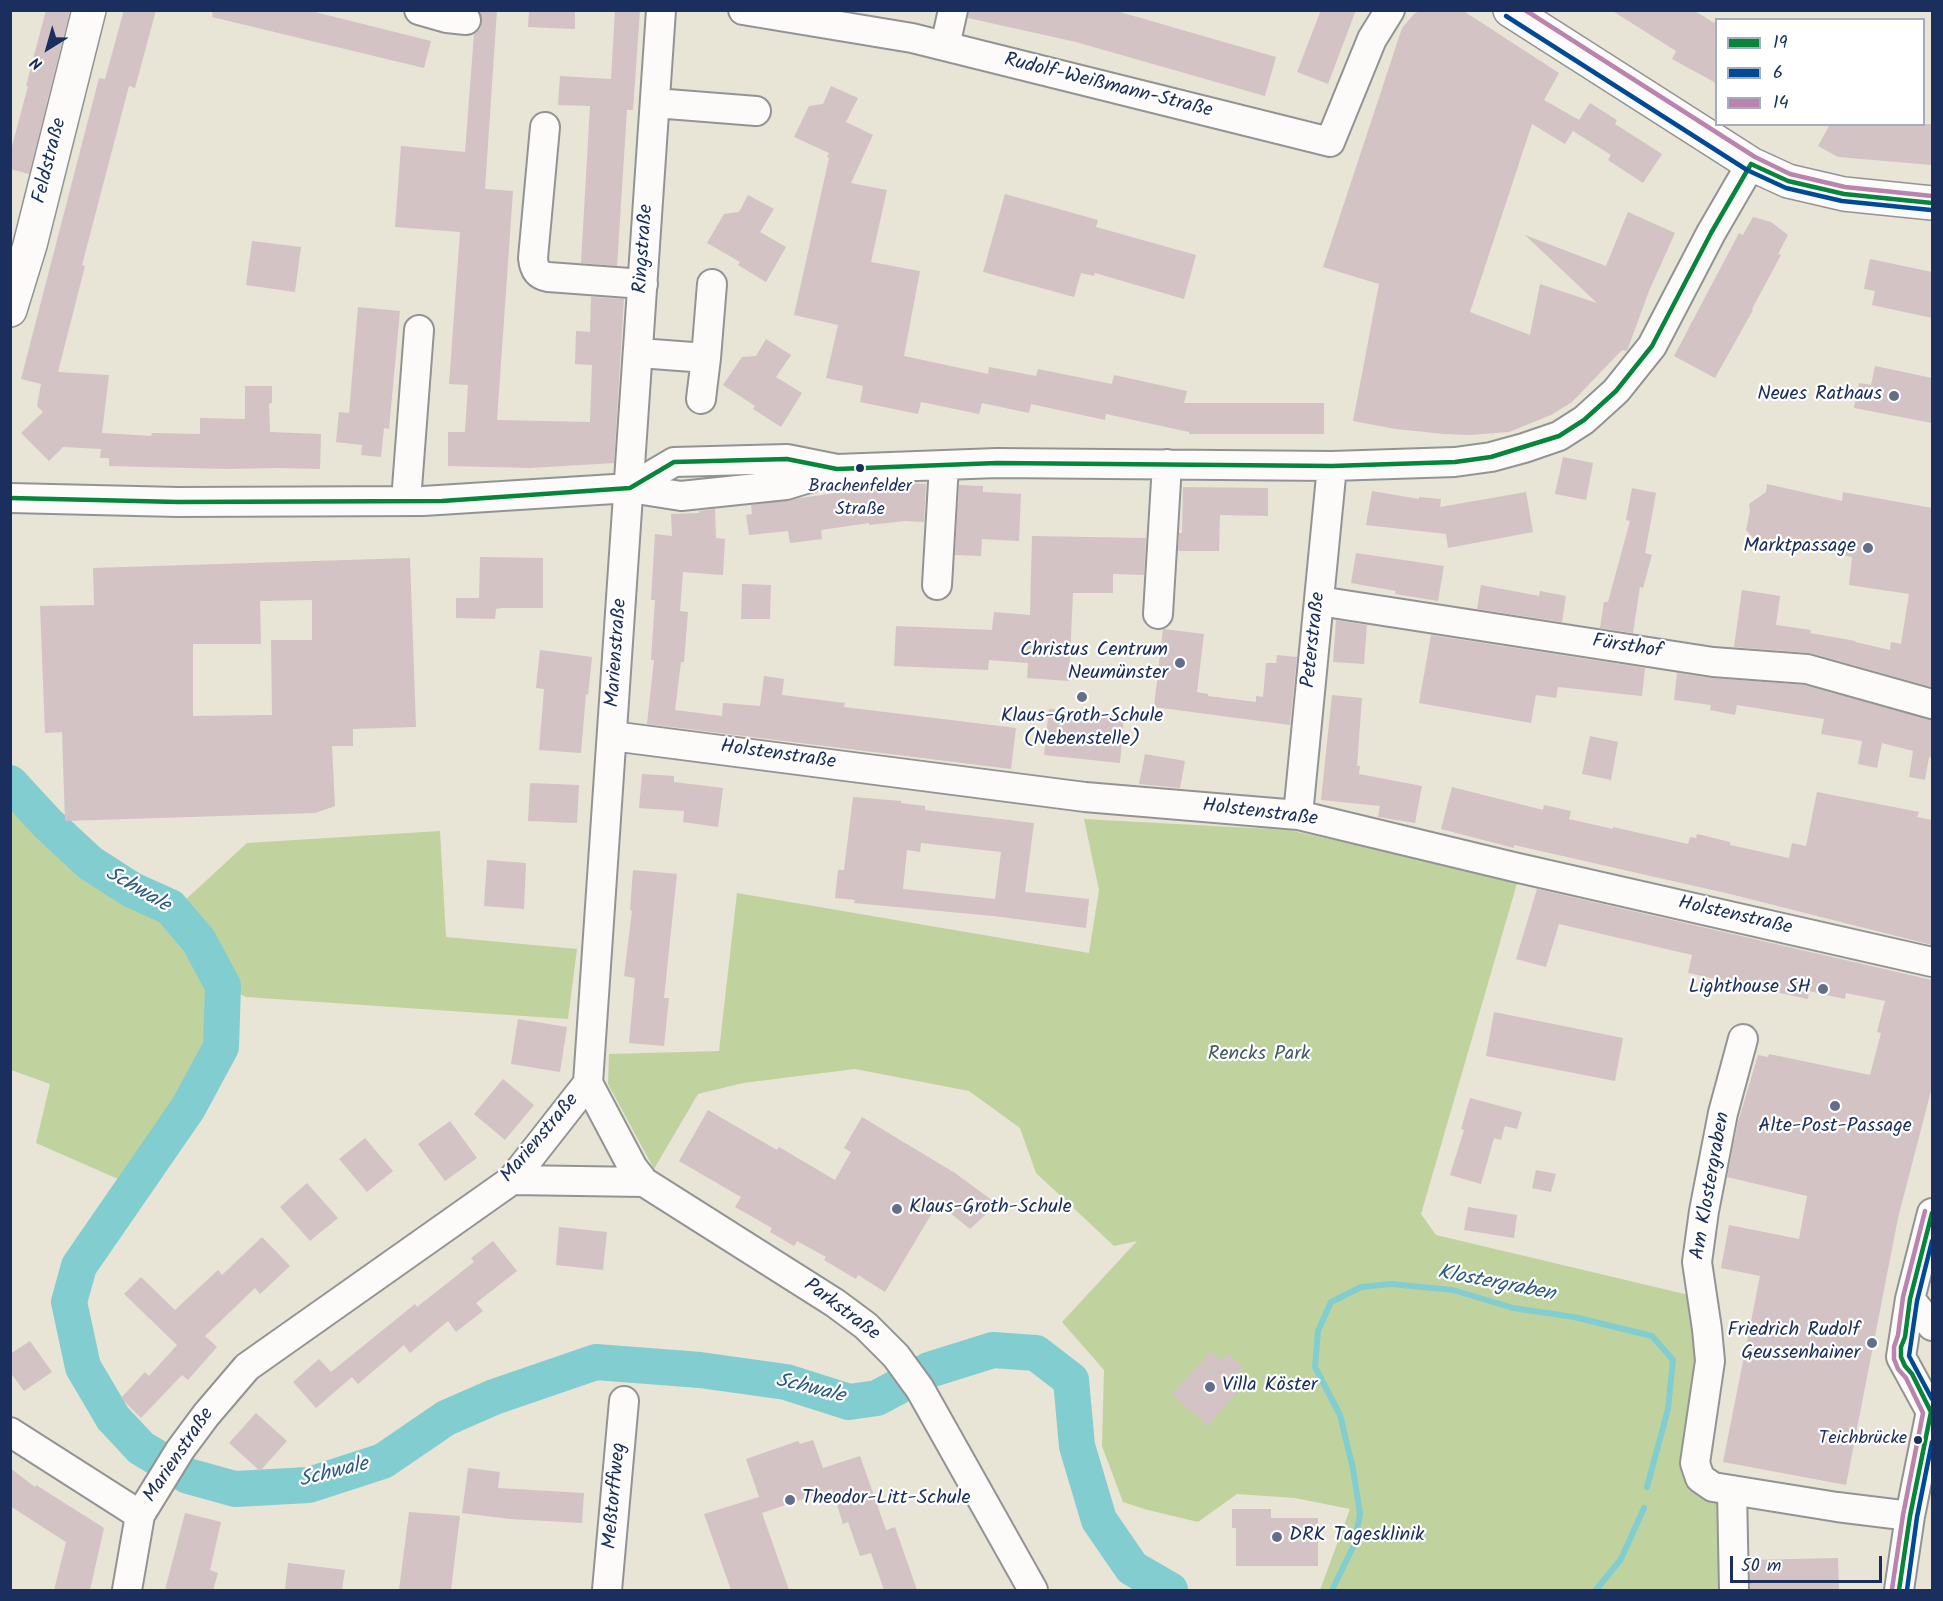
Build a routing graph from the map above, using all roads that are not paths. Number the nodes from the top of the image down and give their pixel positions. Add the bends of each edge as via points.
1 (89, 10) edge
2 (419, 10) edge
3 (662, 10) edge
4 (952, 10) edge
5 (1390, 10) edge
6 (1510, 10) edge
7 (746, 11) edge
8 (466, 20) dead end
9 (945, 46) junction
10 (655, 103) junction
11 (756, 111) dead end
12 (545, 127) dead end
13 (1751, 164) junction
14 (1932, 203) edge
15 (643, 284) junction
16 (712, 284) dead end
17 (10, 310) edge
18 (418, 330) dead end
19 (639, 352) junction
20 (706, 358) junction
21 (701, 399) dead end
22 (1167, 464) junction
23 (944, 465) junction
24 (1332, 466) junction
25 (630, 488) junction
26 (10, 498) edge
27 (406, 501) junction
28 (937, 585) dead end
29 (1318, 601) junction
30 (1158, 614) dead end
31 (1932, 704) edge
32 (612, 735) junction
33 (1298, 815) junction
34 (1932, 962) edge
35 (1743, 1039) dead end
36 (588, 1083) junction
37 (512, 1180) junction
38 (644, 1182) junction
39 (1932, 1213) edge
40 (1910, 1299) junction
41 (1932, 1326) edge
42 (1905, 1337) junction
43 (1922, 1376) edge
44 (624, 1401) dead end
45 (1932, 1409) edge
46 (10, 1432) edge
47 (1732, 1490) junction
48 (140, 1515) junction
49 (1910, 1516) junction
50 (127, 1590) edge
51 (608, 1590) edge
52 (1033, 1590) edge
53 (1734, 1590) edge
54 (1899, 1590) edge

1 - 17 main road, Feldstraße
2 - 8 street
3 - 10 street, Ringstraße
4 - 9 street
5 - 9 street, Rudolf-Weißmann-Straße via 1372,39 1330,142
6 - 13 main road
7 - 9 street, Rudolf-Weißmann-Straße
10 - 11 street
10 - 15 street, Ringstraße
12 - 15 street via 533,258 536,271 548,277
13 - 14 main road via 1788,181 1844,194
13 - 24 street via 1652,346 1616,391 1584,420 1559,436 1491,457
15 - 19 street, Ringstraße
16 - 20 street
18 - 27 street
19 - 20 street
19 - 25 street, Ringstraße
20 - 21 street
22 - 23 street
22 - 24 street
22 - 30 street
23 - 25 street via 837,469 787,459 674,462
23 - 28 street
24 - 29 street, Peterstraße
25 - 27 street
25 - 32 street, Marienstraße
26 - 27 street
29 - 31 street, Fürsthof via 1713,662 1807,669
29 - 33 street, Peterstraße
32 - 33 street, Holstenstraße via 1085,797
32 - 36 street, Marienstraße
33 - 34 street, Holstenstraße
35 - 47 street, Am Klostergraben via 1721,1123 1697,1262 1710,1361 1695,1463 1700,1478 1713,1487
36 - 37 street, Marienstraße
36 - 38 street
37 - 38 street
37 - 48 street, Marienstraße via 247,1367 180,1450
38 - 52 street, Parkstraße via 866,1326 920,1389
39 - 40 street
40 - 41 street
40 - 42 street
41 - 42 street via 1922,1326
42 - 43 street via 1901,1357 1905,1366
43 - 45 street
44 - 51 street, Meßtorffweg
45 - 49 street
46 - 48 street
47 - 49 street, Am Klostergraben
47 - 53 street
48 - 50 street, Marienstraße
49 - 54 street

